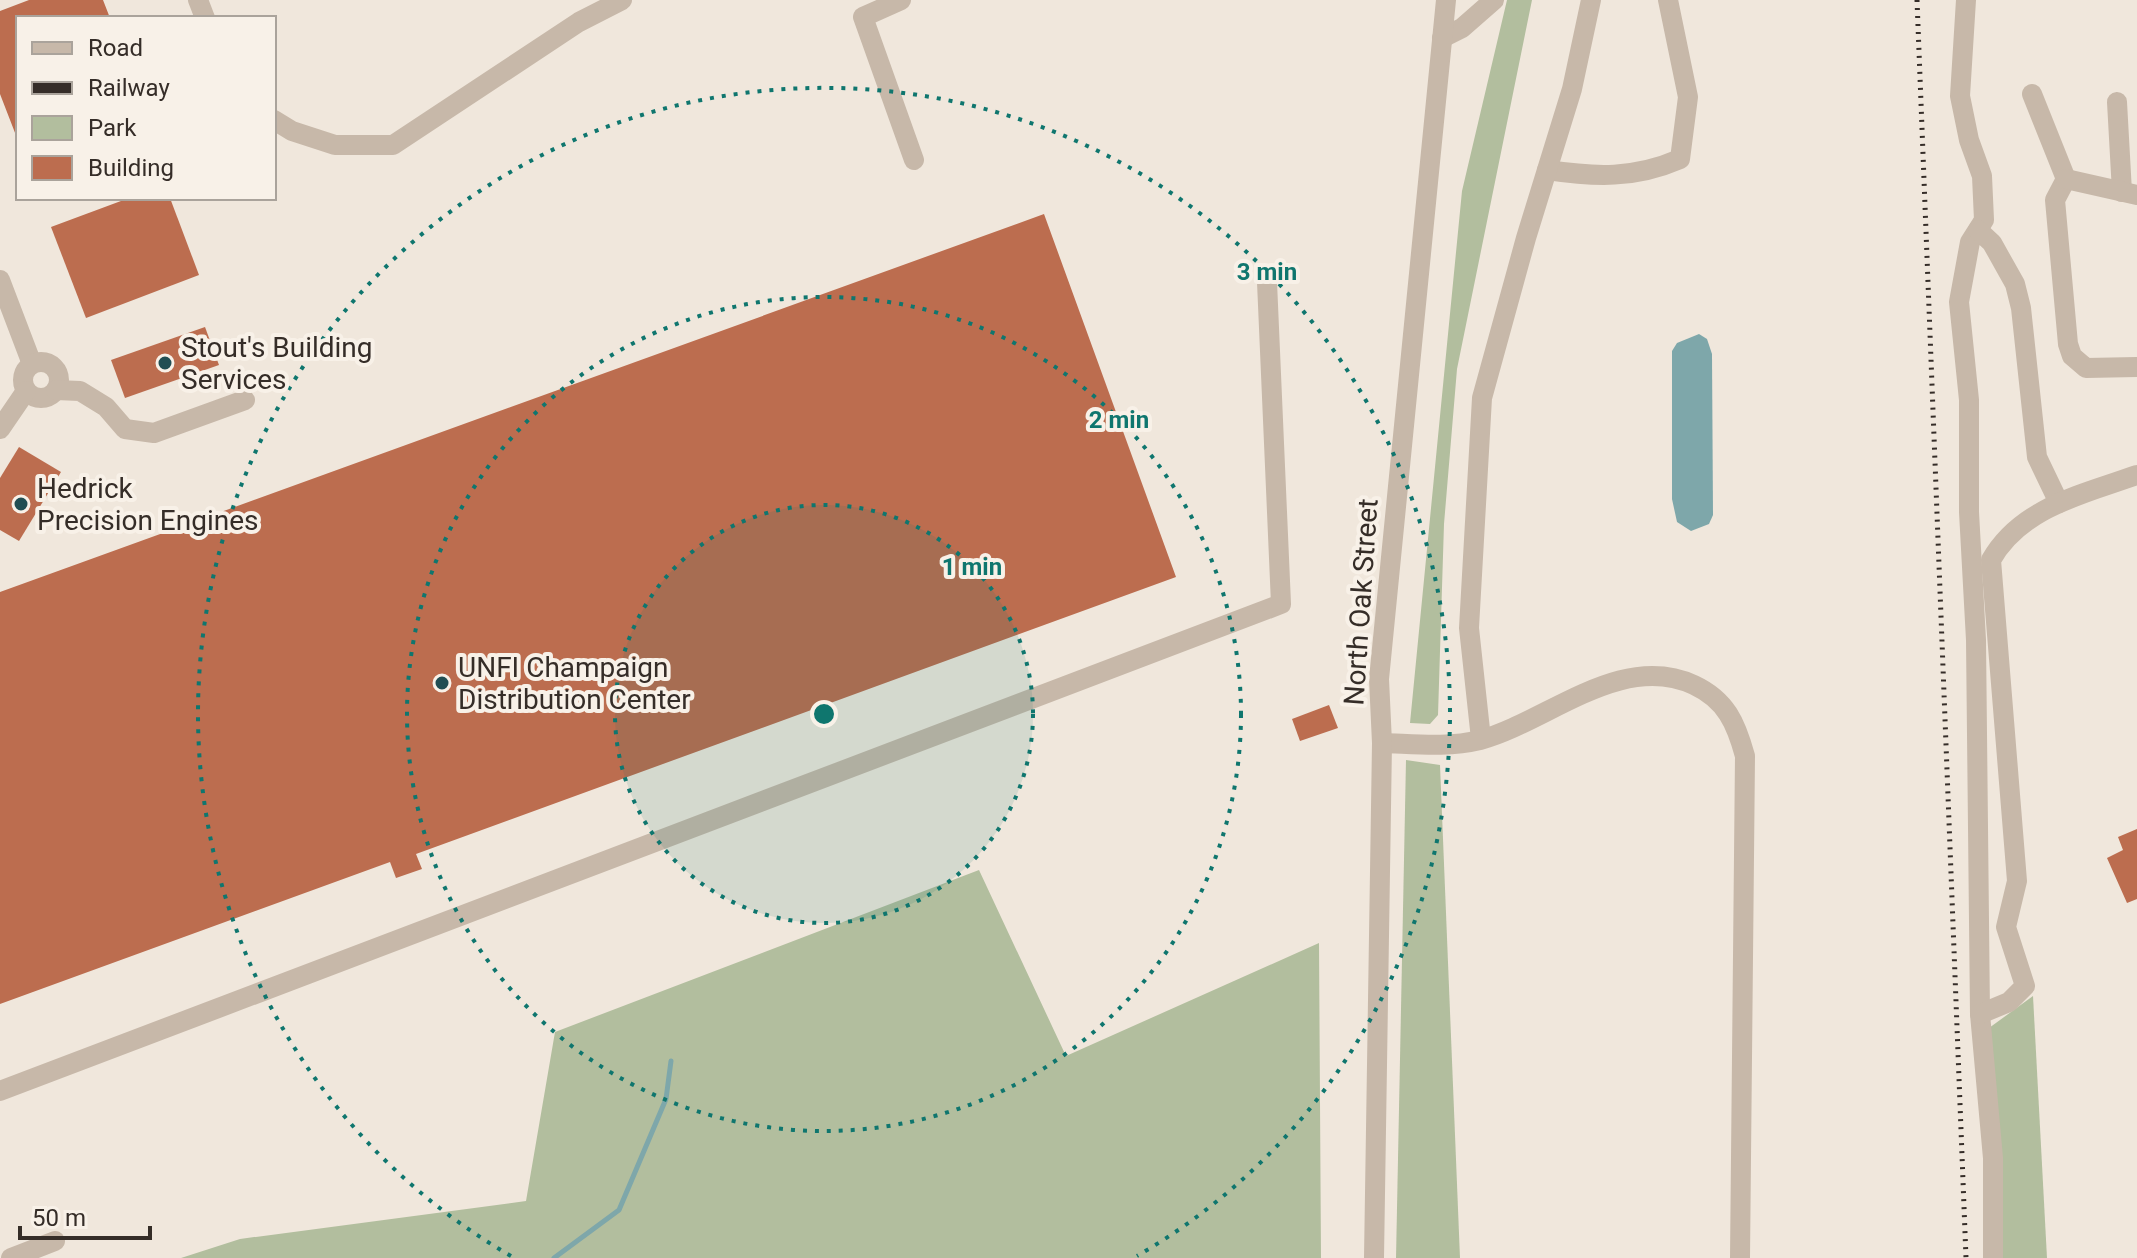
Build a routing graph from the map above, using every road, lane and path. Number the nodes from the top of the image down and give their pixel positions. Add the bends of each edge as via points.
1 (622, 0) edge
2 (901, 0) edge
3 (1446, 0) edge
4 (1494, 0) edge
5 (1591, 0) edge
6 (1668, 0) edge
7 (1966, 0) edge
8 (1442, 38) junction
9 (2032, 94) dead end
10 (2117, 102) dead end
11 (276, 121) edge
12 (914, 160) dead end
13 (1547, 170) junction
14 (2066, 179) junction
15 (2130, 193) edge
16 (1978, 230) junction
17 (0, 280) edge
18 (1267, 282) dead end
19 (32, 364) junction
20 (2137, 367) edge
21 (56, 390) junction
22 (26, 391) junction
23 (245, 400) dead end
24 (0, 429) edge
25 (2137, 475) edge
26 (2059, 503) junction
27 (1481, 739) junction
28 (1382, 743) junction
29 (1980, 1014) junction
30 (0, 1091) edge
31 (55, 1241) dead end
32 (11, 1258) edge
33 (1374, 1258) edge
34 (1740, 1258) edge
35 (1993, 1258) edge

1 - 11 street via 579,22 393,145 335,145
2 - 12 street via 863,17
3 - 8 street, North Oak Street
4 - 8 street
5 - 13 street
6 - 13 street via 1688,97 1680,159 1657,169 1599,178
7 - 16 street via 1960,96 1982,176 1984,220
8 - 28 street, North Oak Street via 1379,679
9 - 14 street
10 - 15 street
13 - 27 street via 1482,398 1469,628
14 - 15 street
14 - 20 street via 2055,200 2072,356 2086,368
16 - 26 street via 1992,243 2015,284 2037,457
16 - 29 street via 1970,242 1959,302 1969,400
17 - 19 street
18 - 30 street via 1281,604
19 - 21 street via 44,362 54,368
19 - 22 street via 24,373
21 - 22 street via 41,399
21 - 23 street via 80,391 106,407 125,429 154,433
22 - 24 street
25 - 26 street
26 - 29 street via 2016,529 1991,560 2017,881 2006,927 2025,986 2009,1002
27 - 28 street via 1443,746
27 - 34 street via 1521,726 1589,691 1636,677 1698,687 1710,693 1737,726 1745,756
28 - 33 street, North Oak Street
29 - 35 street via 1993,1158
31 - 32 street

